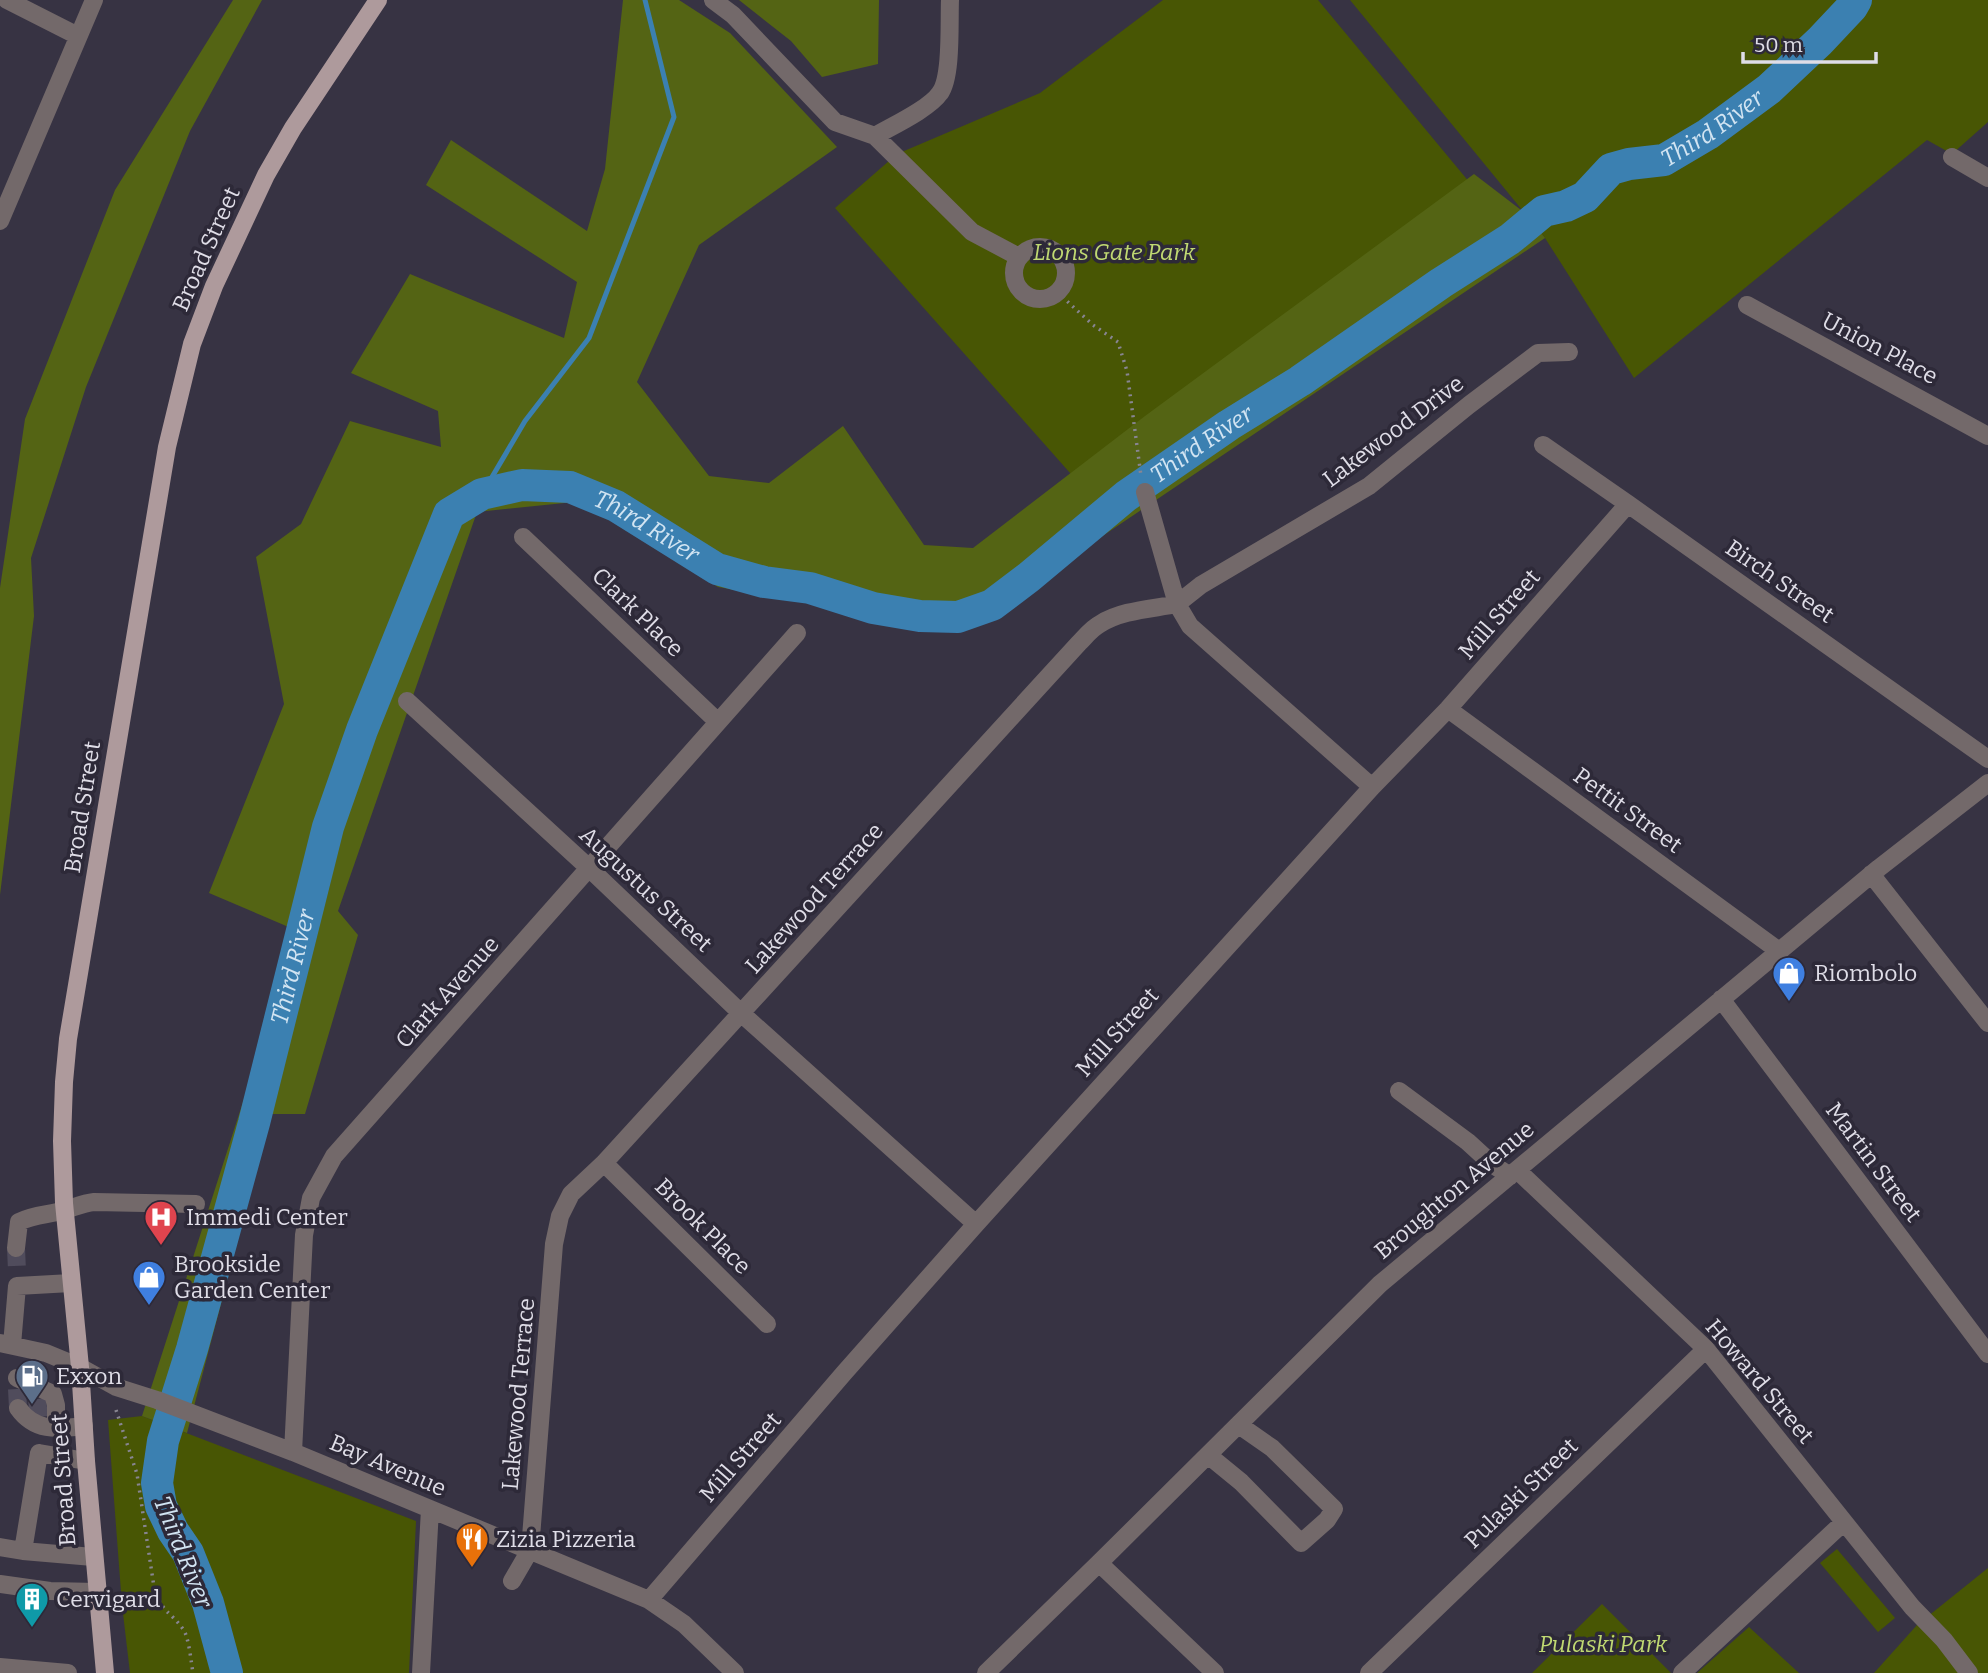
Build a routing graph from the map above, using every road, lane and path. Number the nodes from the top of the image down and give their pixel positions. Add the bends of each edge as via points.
1 (7, 0) edge
2 (94, 0) edge
3 (378, 0) edge
4 (713, 0) edge
5 (950, 0) edge
6 (78, 36) junction
7 (875, 136) junction
8 (1952, 157) dead end
9 (1988, 178) edge
10 (0, 221) edge
11 (1019, 257) junction
12 (1057, 292) junction
13 (1747, 305) dead end
14 (1569, 352) dead end
15 (1988, 436) edge
16 (1542, 445) dead end
17 (1143, 483) joint
18 (1628, 503) junction
19 (523, 537) dead end
20 (1177, 604) junction
21 (797, 633) dead end
22 (407, 701) dead end
23 (1448, 709) junction
24 (718, 722) junction
25 (1988, 759) edge
26 (1988, 783) edge
27 (1372, 787) junction
28 (589, 868) junction
29 (1871, 874) junction
30 (1779, 951) junction
31 (1721, 999) junction
32 (741, 1013) junction
33 (1988, 1023) edge
34 (1399, 1091) dead end
35 (604, 1163) junction
36 (1514, 1173) junction
37 (196, 1204) dead end
38 (64, 1211) junction
39 (976, 1224) junction
40 (16, 1248) tunnel mouth
41 (71, 1283) junction
42 (767, 1324) dead end
43 (11, 1345) edge
44 (1706, 1349) junction
45 (1988, 1354) edge
46 (80, 1367) junction
47 (18, 1408) dead end
48 (116, 1410) dead end
49 (41, 1411) junction
50 (1239, 1425) junction
51 (84, 1426) junction
52 (293, 1452) junction
53 (1208, 1455) junction
54 (86, 1461) junction
55 (430, 1510) junction
56 (1844, 1522) junction
57 (0, 1547) edge
58 (530, 1550) junction
59 (23, 1551) junction
60 (93, 1557) junction
61 (1099, 1563) junction
62 (512, 1581) dead end
63 (0, 1584) edge
64 (97, 1592) junction
65 (649, 1600) junction
66 (0, 1667) edge
67 (68, 1673) edge
68 (105, 1673) edge
69 (193, 1673) edge
70 (421, 1673) edge
71 (735, 1673) edge
72 (986, 1673) edge
73 (1215, 1673) edge
74 (1369, 1673) edge
75 (1682, 1673) edge
76 (1969, 1673) edge

1 - 6 street
2 - 6 street
3 - 38 main road, Broad Street via 260,186 214,286 179,391 68,1039 62,1141
4 - 7 street via 733,15 835,122
5 - 7 street via 947,74 940,94
6 - 10 street
7 - 11 street via 972,232
8 - 9 street
11 - 12 street via 1014,273 1019,289 1042,299
11 - 12 street via 1042,247 1057,254 1066,277
12 - 17 path via 1118,342 1127,371
13 - 15 street, Union Place
14 - 20 street, Lakewood Drive via 1538,353 1369,486 1201,585
16 - 18 street, Birch Street
17 - 20 street
18 - 23 street, Mill Street
18 - 25 street, Birch Street
19 - 24 street, Clark Place
20 - 27 street via 1189,626
20 - 32 street, Lakewood Terrace via 1098,624
21 - 24 street, Clark Avenue
22 - 28 street, Augustus Street
23 - 27 street, Mill Street
23 - 30 street, Pettit Street
24 - 28 street, Clark Avenue
26 - 29 street, Broughton Avenue
27 - 39 street, Mill Street
28 - 32 street, Augustus Street
28 - 52 street, Clark Avenue via 334,1156 311,1198 304,1235
29 - 30 street, Broughton Avenue
29 - 33 street
30 - 31 street, Broughton Avenue
31 - 36 street, Broughton Avenue
31 - 45 street, Martin Street
32 - 35 street, Lakewood Terrace
32 - 39 street, Augustus Street
34 - 36 street, Howard Street via 1492,1164
35 - 42 street, Brook Place
35 - 58 street, Lakewood Terrace via 571,1194 559,1216
36 - 44 street, Howard Street
36 - 50 street, Broughton Avenue via 1380,1284
37 - 38 street via 94,1202
38 - 40 street via 19,1222
38 - 41 main road, Broad Street
39 - 65 street, Mill Street
41 - 43 street via 17,1279
41 - 46 main road, Broad Street
43 - 46 street, Bay Avenue
43 - 49 street via 17,1383
44 - 56 street, Howard Street
44 - 74 street, Pulaski Street
46 - 51 main road, Broad Street
46 - 52 street, Bay Avenue via 116,1387
47 - 49 street via 24,1417
48 - 69 path via 137,1474 158,1599 185,1630
49 - 51 street
50 - 53 street, Broughton Avenue
50 - 53 street via 1272,1448 1334,1509 1327,1520 1301,1543
51 - 54 main road, Broad Street
52 - 55 street, Bay Avenue
53 - 61 street, Broughton Avenue
54 - 59 street via 39,1453
54 - 60 main road, Broad Street
55 - 58 street, Bay Avenue
55 - 70 street
56 - 75 street
56 - 76 street, Howard Street
57 - 59 street
58 - 62 street
58 - 65 street, Bay Avenue
59 - 60 street
60 - 64 main road, Broad Street
61 - 72 street, Broughton Avenue
61 - 73 street
63 - 64 street
64 - 68 main road, Broad Street
65 - 71 street, Bay Avenue via 684,1625
66 - 67 street

